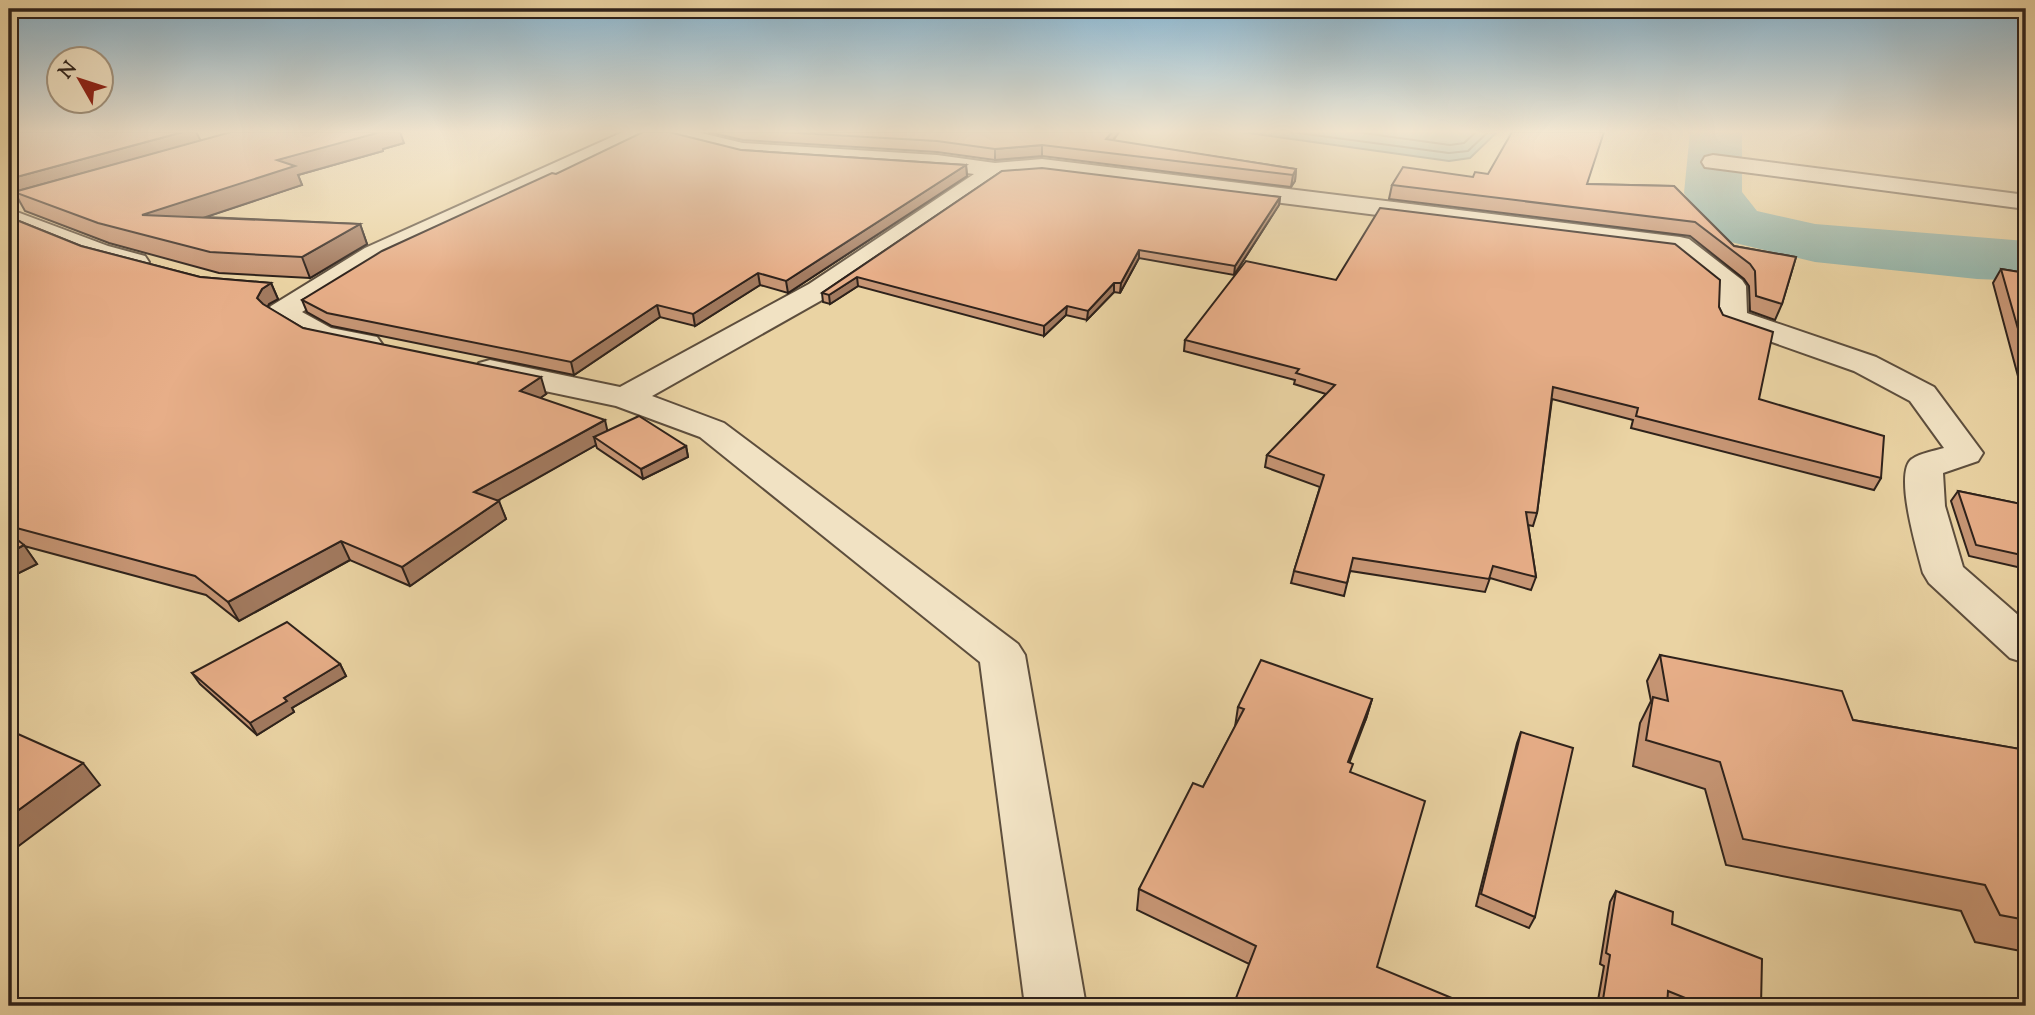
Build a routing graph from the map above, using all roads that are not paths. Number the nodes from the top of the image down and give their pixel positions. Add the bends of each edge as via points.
1 (537, 179) edge
2 (981, 179) edge
3 (1165, 179) edge
4 (1849, 179) edge
5 (2026, 202) edge
6 (9, 217) edge
7 (165, 270) edge
8 (268, 287) edge
9 (317, 290) junction
10 (401, 351) edge
11 (454, 362) edge
12 (625, 398) junction
13 (2026, 647) edge
14 (1055, 1006) edge

1 - 9 street via 374,254
2 - 12 street via 818,290
3 - 13 street via 1681,245 1732,286 1732,318 1865,364 1922,394 1965,453 1924,467 1926,506 1944,573
4 - 5 street
6 - 7 street
8 - 9 street
9 - 10 street via 281,312 323,335
11 - 12 street
12 - 14 street via 712,430 1002,655

